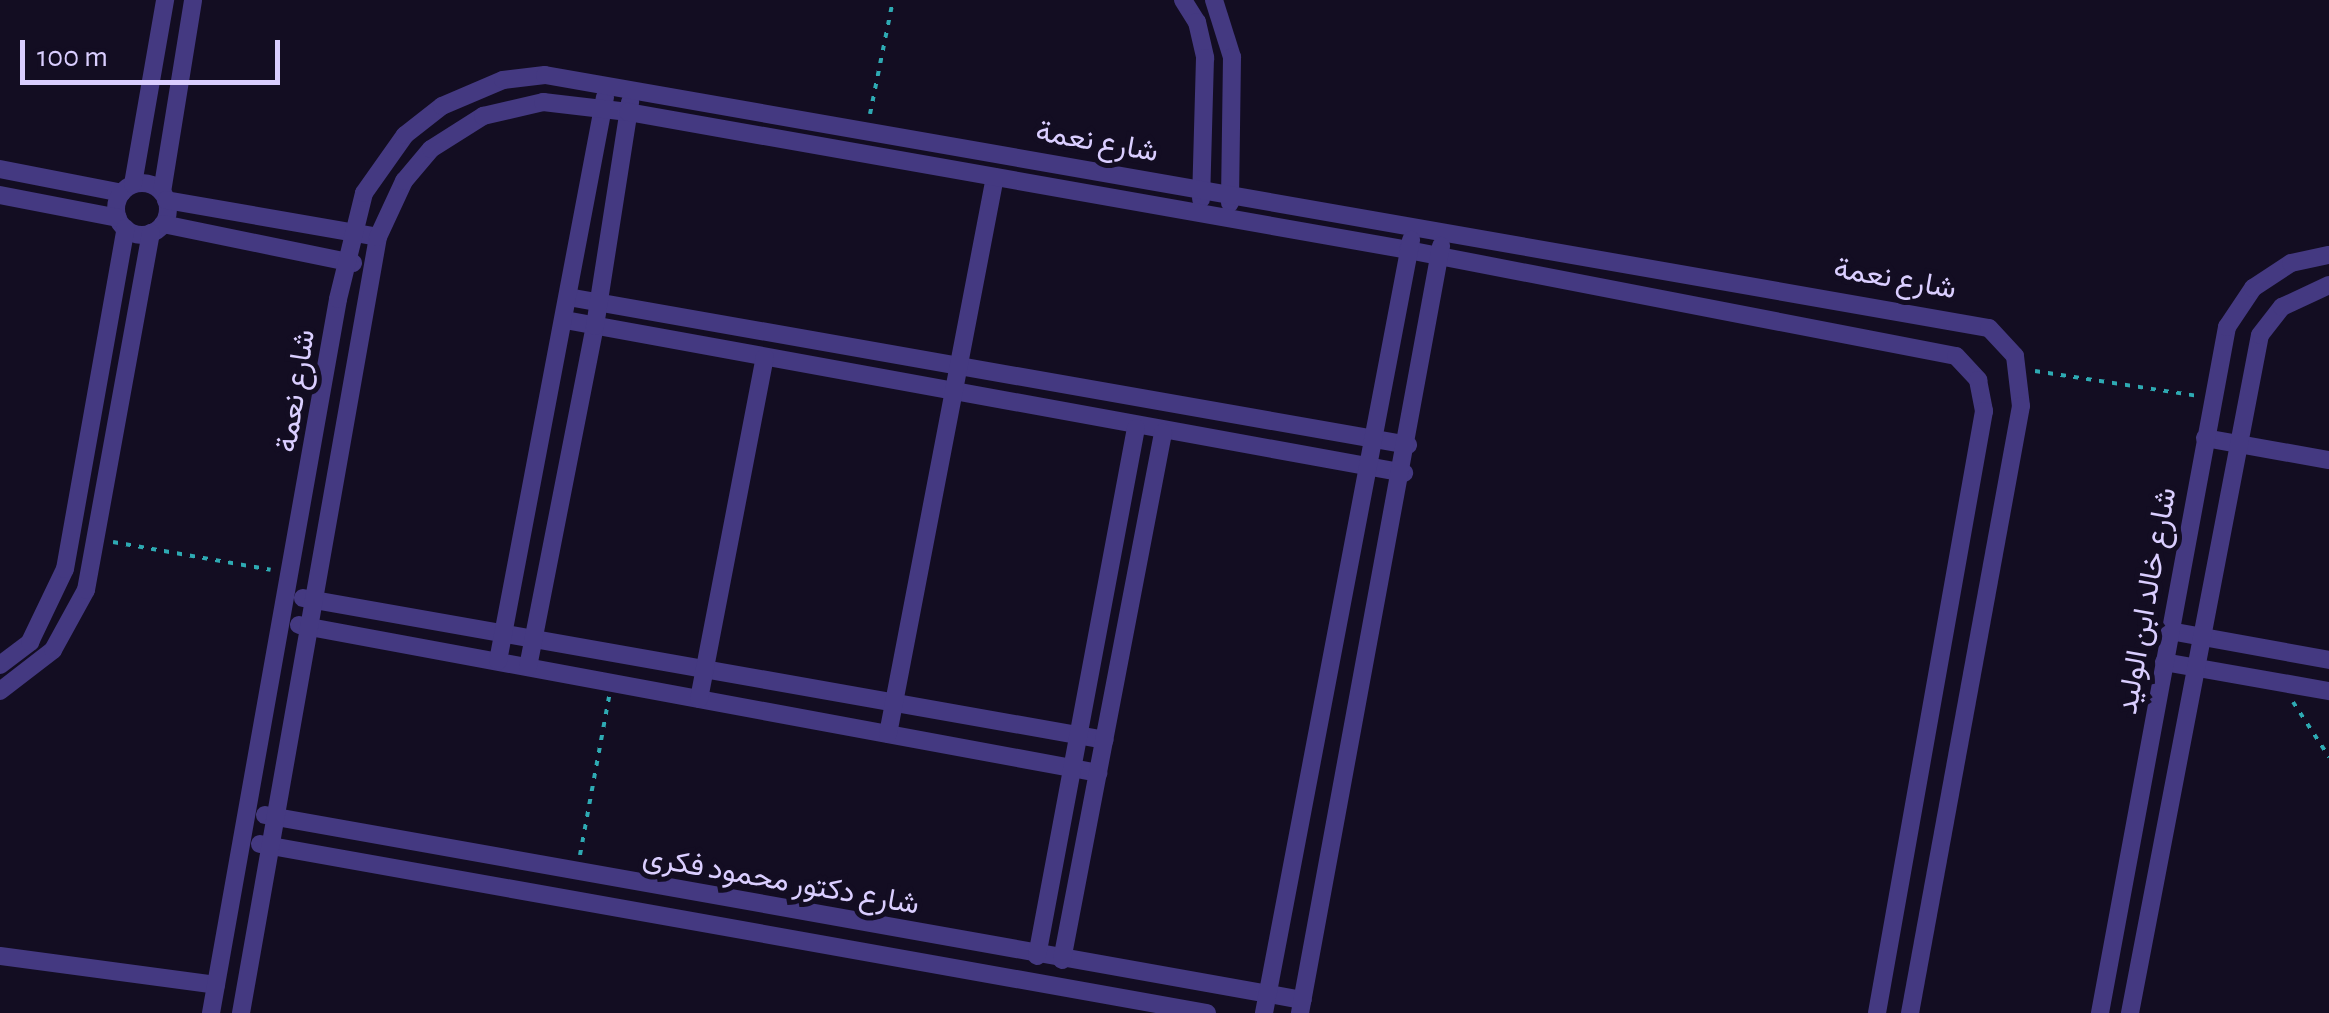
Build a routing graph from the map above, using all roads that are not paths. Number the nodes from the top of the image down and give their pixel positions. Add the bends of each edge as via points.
1 (165, 0) edge
2 (192, 0) edge
3 (1183, 0) edge
4 (1214, 0) edge
5 (608, 82) junction
6 (632, 86) junction
7 (603, 108) junction
8 (628, 112) junction
9 (0, 169) edge
10 (995, 176) junction
11 (127, 189) junction
12 (1201, 189) junction
13 (1230, 194) junction
14 (0, 196) edge
15 (164, 196) junction
16 (1200, 213) junction
17 (1230, 218) junction
18 (122, 223) junction
19 (1415, 226) junction
20 (157, 228) junction
21 (1444, 231) junction
22 (351, 232) junction
23 (378, 237) junction
24 (1408, 250) junction
25 (1439, 255) junction
26 (2329, 255) edge
27 (345, 262) junction
28 (371, 266) junction
29 (2329, 285) edge
30 (568, 297) junction
31 (598, 302) junction
32 (565, 320) junction
33 (595, 326) junction
34 (766, 357) junction
35 (962, 365) junction
36 (958, 392) junction
37 (1136, 428) junction
38 (1164, 433) junction
39 (1370, 438) junction
40 (2205, 438) junction
41 (2235, 444) junction
42 (1408, 446) junction
43 (2329, 460) edge
44 (1365, 467) junction
45 (1404, 473) junction
46 (1974, 478) junction
47 (2006, 485) junction
48 (289, 595) junction
49 (312, 600) junction
50 (284, 622) junction
51 (308, 626) junction
52 (2170, 631) junction
53 (503, 634) junction
54 (2201, 636) junction
55 (533, 640) junction
56 (2329, 660) edge
57 (498, 662) junction
58 (2164, 662) junction
59 (0, 666) edge
60 (528, 667) junction
61 (2195, 667) junction
62 (704, 670) junction
63 (0, 691) edge
64 (2329, 691) edge
65 (699, 699) junction
66 (894, 703) junction
67 (888, 734) junction
68 (1079, 735) junction
69 (1105, 740) junction
70 (1073, 768) junction
71 (1098, 773) junction
72 (249, 813) junction
73 (275, 816) junction
74 (244, 841) junction
75 (270, 846) junction
76 (1901, 878) junction
77 (1933, 884) junction
78 (812, 914) junction
79 (808, 944) junction
80 (0, 956) edge
81 (1038, 956) junction
82 (1062, 960) junction
83 (216, 985) junction
84 (1268, 994) junction
85 (1302, 1006) edge
86 (210, 1013) edge
87 (241, 1013) edge
88 (1207, 1013) edge
89 (1264, 1013) edge
90 (1877, 1013) edge
91 (1910, 1013) edge
92 (2100, 1013) edge
93 (2130, 1013) edge

1 - 11 street
2 - 15 street
3 - 12 street via 1197,22 1205,58
4 - 13 street via 1232,57
5 - 6 street, شارع نعمة
5 - 7 street
5 - 22 street, شارع نعمة via 524,77 442,106 390,153 364,193
6 - 8 street
6 - 12 street, شارع نعمة
7 - 8 street, شارع نعمة
7 - 23 street, شارع نعمة via 522,104 465,125 417,164
7 - 30 street
8 - 10 street, شارع نعمة
8 - 31 street
9 - 11 street
10 - 16 street, شارع نعمة
10 - 35 street
11 - 15 street
11 - 18 street
12 - 13 street, شارع نعمة
12 - 16 street
13 - 17 street
13 - 19 street, شارع نعمة
14 - 18 street
15 - 20 street
15 - 22 street
16 - 17 street, شارع نعمة
17 - 24 street, شارع نعمة
18 - 20 street
18 - 59 street via 64,570 30,642
19 - 21 street, شارع نعمة
19 - 24 street
20 - 27 street
20 - 63 street via 86,590 41,664
21 - 25 street
21 - 47 street, شارع نعمة via 1964,319 1999,336 2019,368 2021,406
22 - 23 street
22 - 27 street, شارع نعمة
23 - 28 street, شارع نعمة
24 - 25 street, شارع نعمة
24 - 39 street
25 - 42 street
25 - 46 street, شارع نعمة via 1947,351 1965,363 1982,390
26 - 40 street, شارع خالد ابن الوليد via 2291,263 2253,288 2227,327
27 - 28 street
27 - 48 street, شارع نعمة
28 - 49 street, شارع نعمة
29 - 41 street, شارع خالد ابن الوليد via 2282,308 2260,335
30 - 31 street
30 - 32 street
31 - 33 street
31 - 35 street
32 - 33 street
32 - 53 street
33 - 34 street
33 - 55 street
34 - 36 street
34 - 62 street
35 - 36 street
35 - 39 street
36 - 37 street
36 - 66 street
37 - 38 street
37 - 68 street
38 - 44 street
38 - 69 street
39 - 42 street
39 - 44 street
40 - 41 street
40 - 52 street, شارع خالد ابن الوليد
41 - 43 street
41 - 54 street, شارع خالد ابن الوليد
42 - 45 street
44 - 45 street
44 - 84 street
45 - 85 street
46 - 47 street
46 - 76 street, شارع نعمة
47 - 77 street
48 - 49 street
48 - 50 street, شارع نعمة
49 - 51 street, شارع نعمة
49 - 53 street
50 - 51 street
50 - 72 street, شارع نعمة
51 - 57 street
51 - 73 street, شارع نعمة
52 - 54 street
52 - 58 street, شارع خالد ابن الوليد
53 - 55 street
53 - 57 street
54 - 56 street
54 - 61 street, شارع خالد ابن الوليد
55 - 60 street
55 - 62 street
57 - 60 street
58 - 61 street
58 - 92 street, شارع خالد ابن الوليد
60 - 65 street
61 - 64 street
61 - 93 street, شارع خالد ابن الوليد
62 - 65 street
62 - 66 street
65 - 67 street
66 - 67 street
66 - 68 street
67 - 70 street
68 - 69 street
68 - 70 street
69 - 71 street
70 - 71 street
70 - 81 street
71 - 82 street
72 - 73 street, شارع دكتور محمود فكرى
72 - 74 street, شارع نعمة
73 - 75 street, شارع نعمة
73 - 78 street, شارع دكتور محمود فكرى
74 - 75 street, شارع دكتور محمود فكرى
74 - 83 street, شارع نعمة
75 - 79 street, شارع دكتور محمود فكرى
75 - 87 street, شارع نعمة
76 - 77 street
76 - 90 street, شارع نعمة
77 - 91 street
78 - 79 street
78 - 81 street, شارع دكتور محمود فكرى
79 - 88 street, شارع دكتور محمود فكرى
80 - 83 street
81 - 82 street, شارع دكتور محمود فكرى
82 - 84 street, شارع دكتور محمود فكرى
83 - 86 street, شارع نعمة
84 - 85 street, شارع دكتور محمود فكرى
84 - 89 street

